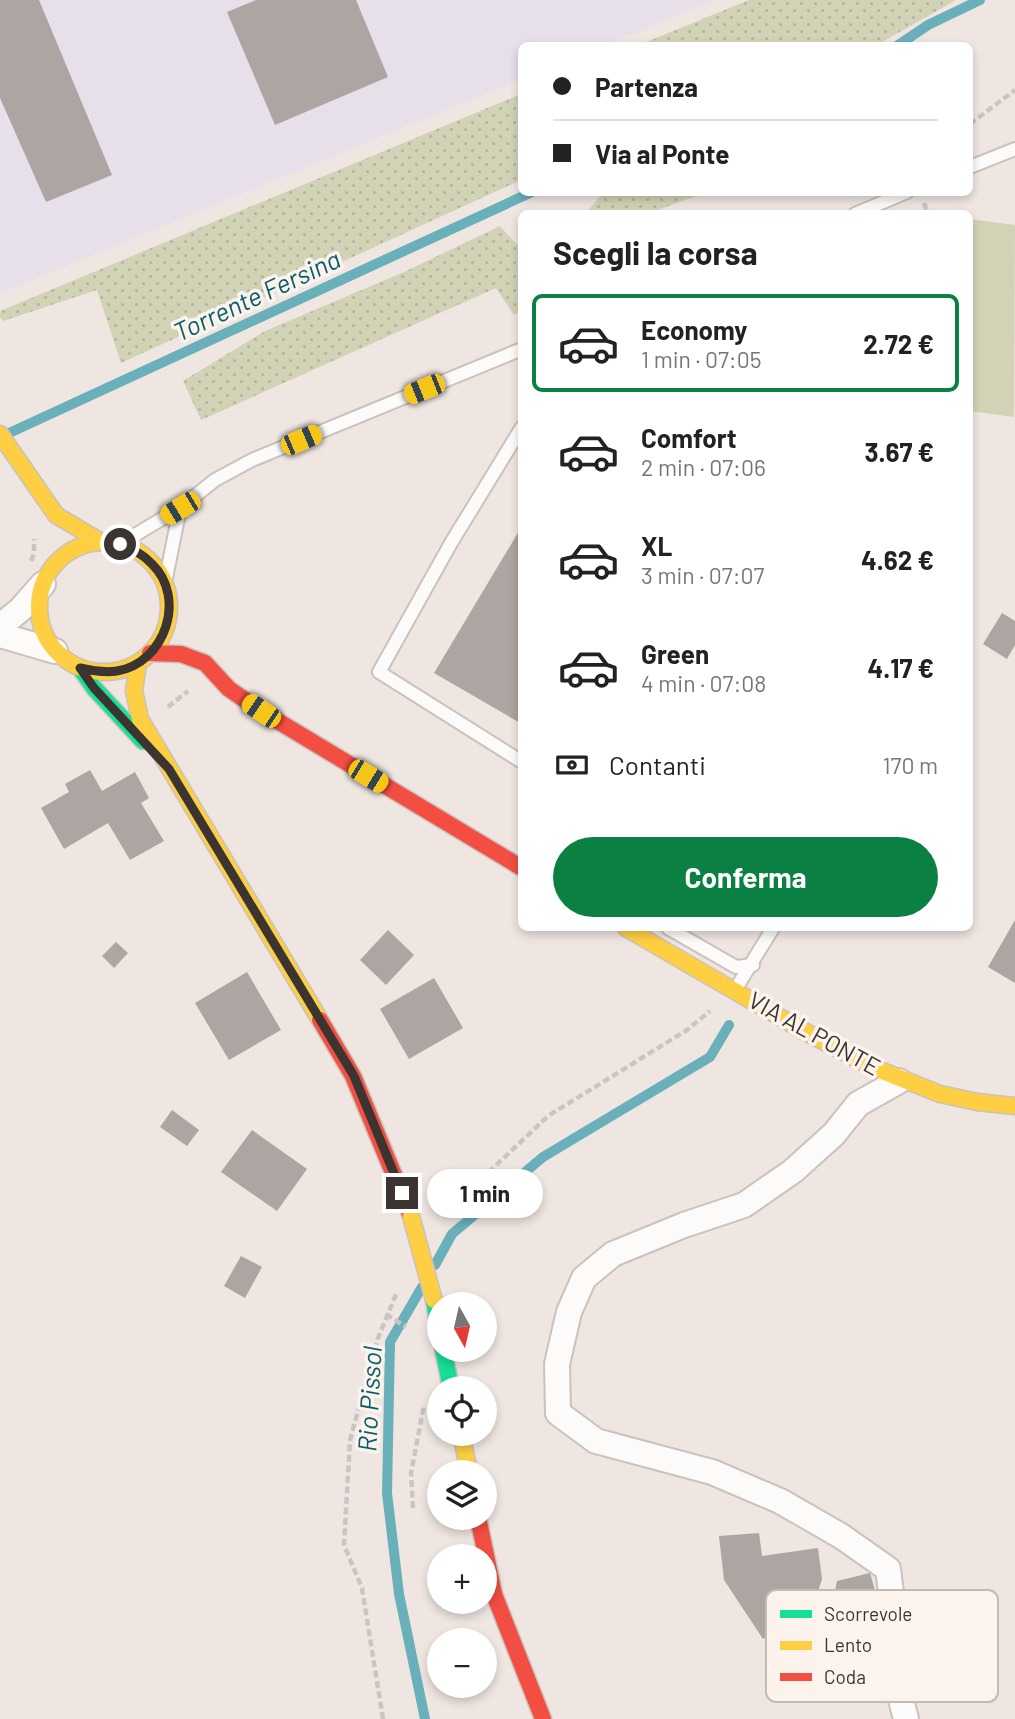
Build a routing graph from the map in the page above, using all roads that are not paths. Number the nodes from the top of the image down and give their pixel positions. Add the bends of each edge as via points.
1 (1015, 149) edge
2 (973, 166) edge
3 (898, 196) edge
4 (864, 210) edge
5 (518, 351) edge
6 (0, 434) edge
7 (518, 434) edge
8 (180, 508) junction
9 (55, 528) junction
10 (101, 542) junction
11 (120, 544) junction
12 (48, 575) junction
13 (167, 590) junction
14 (184, 615) dead end
15 (0, 625) edge
16 (0, 635) edge
17 (197, 639) dead end
18 (55, 651) junction
19 (144, 658) junction
20 (205, 663) junction
21 (80, 668) junction
22 (518, 759) edge
23 (169, 769) junction
24 (518, 865) edge
25 (631, 931) edge
26 (673, 931) edge
27 (771, 931) edge
28 (752, 965) junction
29 (735, 990) junction
30 (899, 1081) junction
31 (1015, 1106) edge
32 (431, 1292) edge
33 (481, 1530) edge
34 (891, 1590) edge
35 (902, 1702) edge
36 (543, 1719) edge
37 (906, 1719) edge

1 - 2 lane
3 - 4 lane
5 - 8 lane via 252,460 215,480
6 - 9 main road
7 - 22 lane via 379,672
8 - 11 lane
8 - 13 lane
9 - 10 main road
9 - 12 main road
10 - 11 main road
10 - 12 main road via 75,549
11 - 13 main road via 155,565
12 - 15 street via 20,610
12 - 18 main road via 39,601 40,619
13 - 14 main road
13 - 19 main road via 169,617 162,637
16 - 18 street
17 - 20 main road
18 - 21 main road
19 - 20 main road via 181,654
19 - 21 main road via 120,671 99,673
19 - 23 main road via 134,685 134,701
20 - 24 main road via 229,690 261,711
21 - 23 main road
23 - 32 main road, bridge via 354,1076 411,1216
25 - 29 main road, VIA AL PONTE
26 - 28 lane via 736,967
27 - 28 lane
28 - 29 lane
29 - 30 main road, VIA AL PONTE
30 - 31 main road, VIA AL PONTE via 983,1105
30 - 34 street via 858,1104 834,1134 793,1171 744,1205 613,1254 584,1278 569,1312 557,1364 558,1413 596,1441 712,1472 780,1501 888,1569
33 - 36 main road via 494,1594
35 - 37 street

